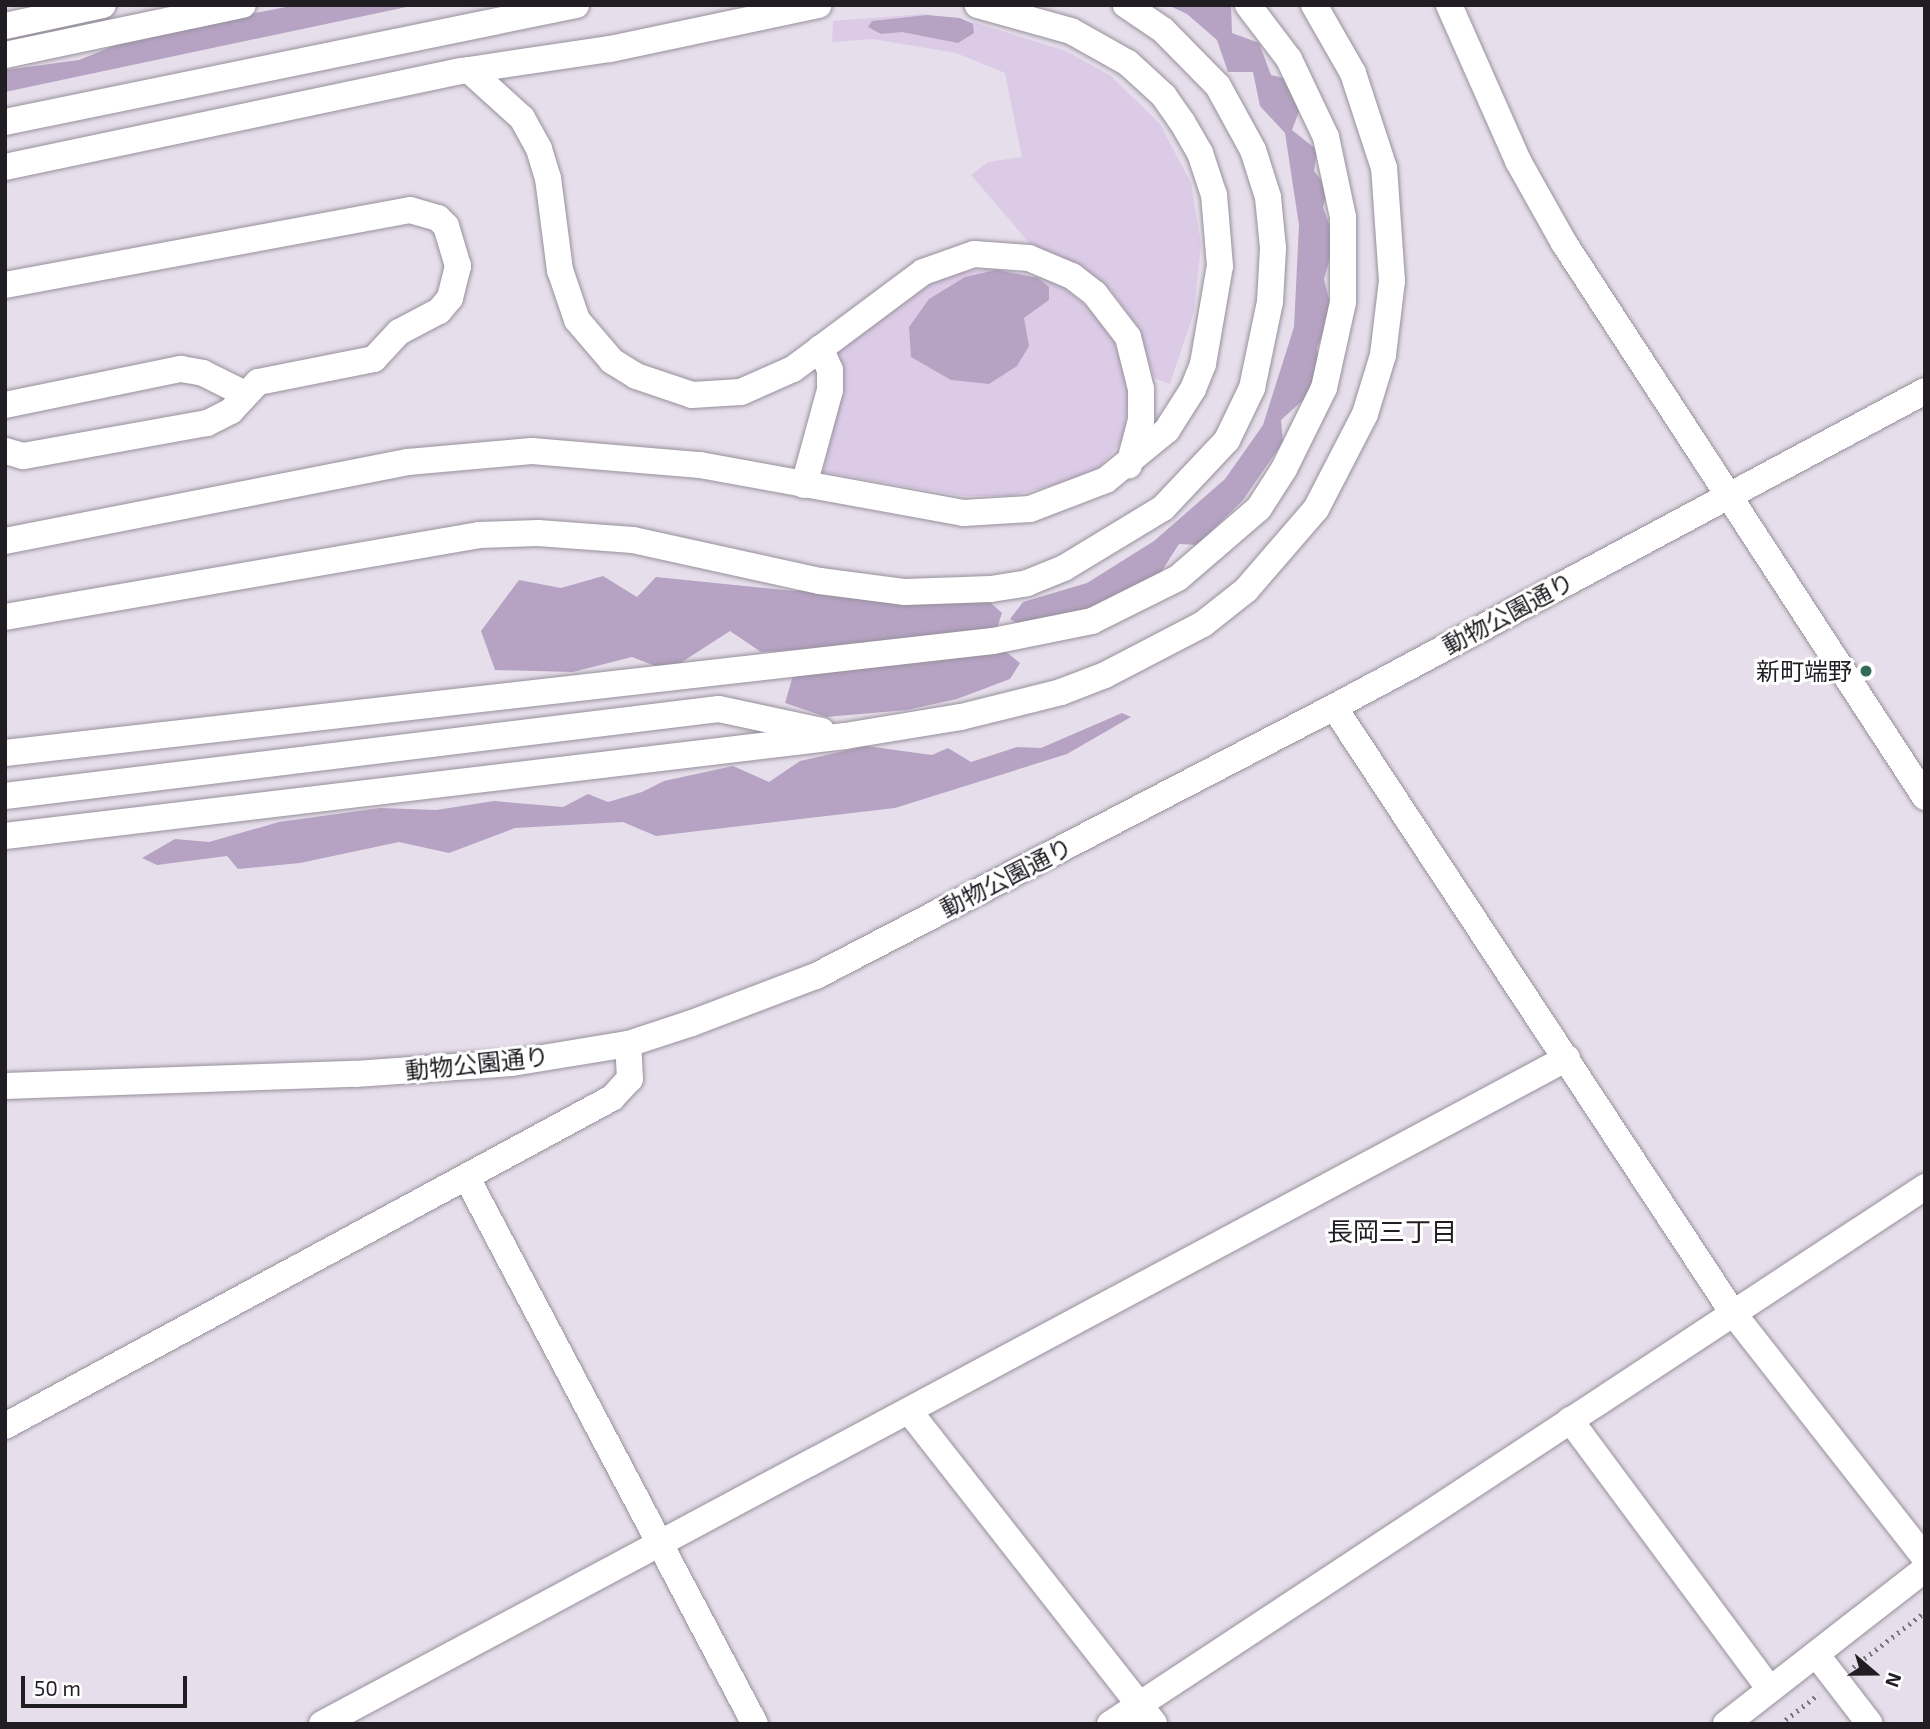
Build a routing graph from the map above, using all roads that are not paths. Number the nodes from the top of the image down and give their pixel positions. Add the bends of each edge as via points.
1 (103, 5) edge
2 (243, 5) edge
3 (576, 5) edge
4 (818, 5) edge
5 (978, 5) edge
6 (1126, 5) edge
7 (1248, 5) edge
8 (1314, 5) edge
9 (1449, 5) edge
10 (5, 26) edge
11 (5, 55) edge
12 (469, 70) junction
13 (5, 122) edge
14 (5, 167) edge
15 (5, 285) edge
16 (820, 348) junction
17 (1925, 391) edge
18 (243, 393) junction
19 (5, 405) edge
20 (5, 451) edge
21 (1129, 466) junction
22 (804, 485) junction
23 (1726, 496) junction
24 (5, 541) edge
25 (5, 617) edge
26 (1334, 706) junction
27 (845, 736) junction
28 (5, 753) edge
29 (5, 796) edge
30 (1925, 797) edge
31 (5, 836) edge
32 (628, 1044) junction
33 (1567, 1058) junction
34 (5, 1086) edge
35 (467, 1178) junction
36 (1925, 1187) edge
37 (1733, 1313) junction
38 (909, 1411) junction
39 (1570, 1420) junction
40 (5, 1426) edge
41 (660, 1545) junction
42 (1925, 1558) edge
43 (1925, 1569) edge
44 (1816, 1654) junction
45 (1770, 1689) junction
46 (1146, 1714) edge
47 (322, 1724) edge
48 (755, 1724) edge
49 (1110, 1724) edge
50 (1726, 1724) edge
51 (1870, 1724) edge

1 - 10 street
2 - 11 street
3 - 13 street
4 - 12 street via 610,49
5 - 21 street via 1071,31 1128,63 1164,96 1208,175 1220,227 1220,266 1203,363 1182,411
6 - 25 street via 1163,30 1209,76 1253,150 1268,197 1273,248 1270,302 1252,388 1227,440 1163,508 1090,554 1027,583 967,591 905,592 820,581 632,540 538,533 479,535
7 - 28 street via 1289,59 1326,137 1343,218 1343,302 1324,388 1284,469 1259,508 1178,578 1092,621 993,641
8 - 27 street via 1353,73 1374,135 1390,216 1392,281 1383,355 1365,414 1315,509 1246,590 1203,624 1105,675 985,712
9 - 23 street via 1518,162 1564,243
12 - 14 street
12 - 16 street via 522,118 539,149 567,296 592,341 612,361 664,388 719,396 770,382
15 - 18 street via 410,210 438,218 446,226 458,267 450,298 439,311 400,332 373,359 258,382
16 - 21 street via 896,289 940,264 974,254 1029,258 1072,276 1095,294 1128,337 1142,389 1141,420
16 - 22 street via 830,370 830,390
17 - 23 street, 動物公園通り
18 - 19 street via 203,373 181,369
18 - 20 street via 231,411 207,423 23,456
21 - 22 street via 1054,503 985,513 922,508
22 - 24 street via 641,457 532,451 482,454 396,464
23 - 26 street, 動物公園通り
23 - 30 street
26 - 32 street, 動物公園通り via 816,976
26 - 33 street
27 - 29 street via 719,709
27 - 31 street
32 - 34 street, 動物公園通り via 512,1063 382,1072
32 - 35 street via 630,1079 612,1098
33 - 37 street
33 - 38 street
35 - 40 street
35 - 41 street
36 - 37 street
37 - 39 street
37 - 42 street
38 - 41 street
38 - 46 street
39 - 45 street
39 - 46 street
41 - 47 street
41 - 48 street
43 - 44 street
44 - 45 street
44 - 51 street
45 - 50 street
46 - 49 street

